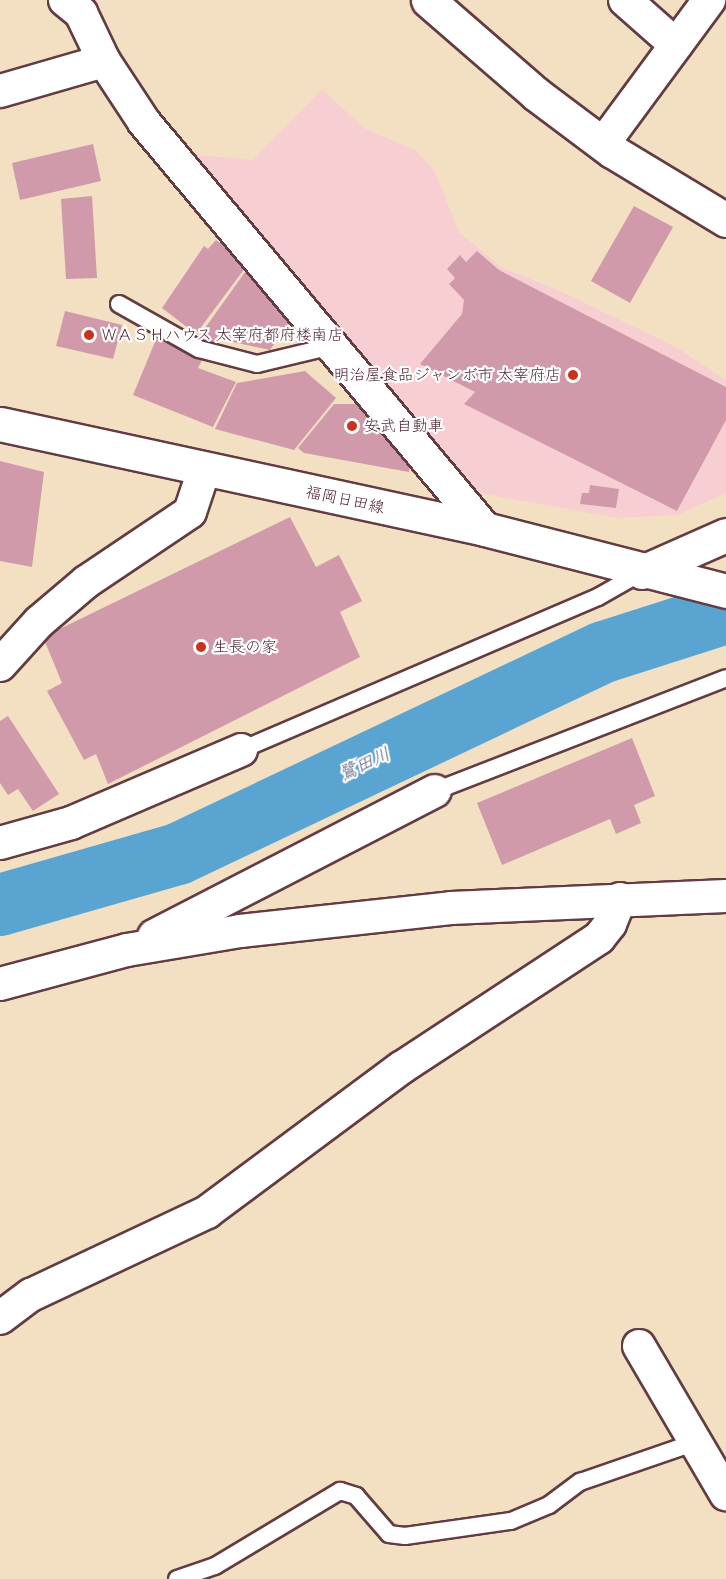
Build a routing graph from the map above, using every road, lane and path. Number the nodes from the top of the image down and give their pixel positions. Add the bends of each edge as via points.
1 (65, 0) edge
2 (428, 0) edge
3 (625, 0) edge
4 (709, 0) edge
5 (676, 45) junction
6 (104, 61) junction
7 (0, 91) edge
8 (603, 144) junction
9 (726, 220) edge
10 (119, 304) dead end
11 (328, 347) junction
12 (0, 424) edge
13 (204, 470) junction
14 (485, 529) junction
15 (726, 535) edge
16 (642, 572) junction
17 (726, 591) edge
18 (0, 664) edge
19 (726, 678) edge
20 (241, 750) joint
21 (435, 791) joint
22 (0, 843) edge
23 (726, 896) edge
24 (620, 899) junction
25 (127, 950) junction
26 (0, 984) edge
27 (0, 1318) edge
28 (639, 1346) dead end
29 (693, 1443) junction
30 (726, 1494) edge
31 (177, 1579) edge

1 - 6 street via 81,13
2 - 8 main road via 536,94
3 - 5 street
4 - 5 street
5 - 8 street
6 - 7 street
6 - 11 street via 144,122
8 - 9 main road
10 - 11 lane via 199,349 257,364
11 - 14 street
12 - 13 main road, 福岡日田線
13 - 14 main road, 福岡日田線
13 - 18 street via 190,512 86,582 39,622
14 - 16 main road, 福岡日田線
15 - 16 main road
16 - 17 main road, 福岡日田線
16 - 20 lane via 598,597
19 - 21 lane
20 - 22 street via 72,823
21 - 25 street
23 - 24 street
24 - 25 street via 451,908 240,931
24 - 27 street via 610,924 598,938 401,1068 207,1212 31,1295
25 - 26 street
28 - 29 street
29 - 30 street
29 - 31 lane via 580,1482 549,1505 511,1521 464,1528 389,1534 356,1497 340,1491 215,1566

